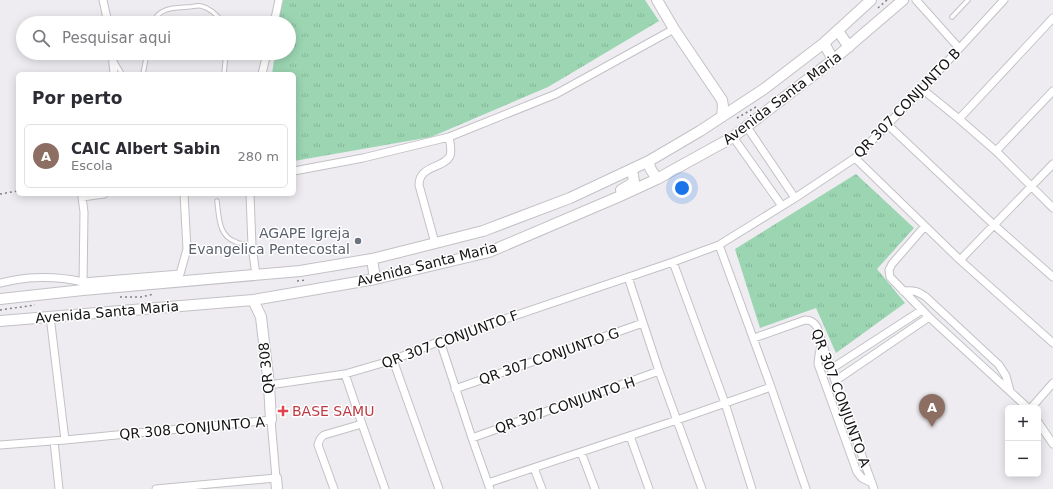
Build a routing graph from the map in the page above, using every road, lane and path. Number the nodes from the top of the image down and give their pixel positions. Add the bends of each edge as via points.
1 (103, 0) edge
2 (279, 0) edge
3 (657, 0) edge
4 (871, 0) edge
5 (887, 0) edge
6 (902, 0) edge
7 (916, 0) edge
8 (968, 0) edge
9 (1004, 0) edge
10 (876, 10) dead end
11 (106, 16) edge
12 (158, 16) edge
13 (216, 16) edge
14 (276, 16) edge
15 (952, 17) dead end
16 (1053, 18) edge
17 (674, 29) junction
18 (838, 31) junction
19 (824, 43) junction
20 (849, 47) junction
21 (959, 48) junction
22 (113, 60) edge
23 (115, 60) edge
24 (146, 60) edge
25 (225, 60) edge
26 (265, 60) edge
27 (833, 60) junction
28 (114, 72) edge
29 (121, 72) edge
30 (143, 72) edge
31 (224, 72) edge
32 (262, 72) edge
33 (922, 88) junction
34 (1053, 91) edge
35 (722, 100) junction
36 (740, 105) junction
37 (756, 107) dead end
38 (722, 117) junction
39 (738, 118) dead end
40 (960, 119) junction
41 (887, 124) junction
42 (747, 127) junction
43 (449, 137) junction
44 (733, 137) junction
45 (996, 152) junction
46 (855, 158) junction
47 (649, 161) junction
48 (1053, 164) edge
49 (631, 170) junction
50 (296, 171) edge
51 (657, 179) junction
52 (1031, 187) junction
53 (16, 191) edge
54 (0, 194) edge
55 (80, 196) edge
56 (184, 196) edge
57 (250, 196) edge
58 (795, 198) junction
59 (217, 201) dead end
60 (782, 206) junction
61 (595, 208) junction
62 (1053, 208) edge
63 (994, 225) junction
64 (925, 226) junction
65 (435, 243) junction
66 (719, 245) junction
67 (252, 246) junction
68 (372, 259) junction
69 (960, 260) junction
70 (673, 262) junction
71 (256, 275) junction
72 (628, 277) junction
73 (1053, 277) edge
74 (178, 278) junction
75 (309, 279) dead end
76 (375, 279) junction
77 (296, 281) dead end
78 (0, 283) edge
79 (83, 286) junction
80 (903, 291) junction
81 (155, 293) dead end
82 (118, 297) dead end
83 (268, 297) junction
84 (0, 299) edge
85 (252, 300) junction
86 (42, 304) dead end
87 (0, 310) edge
88 (922, 310) junction
89 (50, 316) junction
90 (261, 317) junction
91 (929, 317) junction
92 (0, 321) edge
93 (643, 323) junction
94 (754, 338) junction
95 (440, 341) junction
96 (822, 342) junction
97 (1053, 343) edge
98 (393, 360) junction
99 (831, 369) junction
100 (659, 371) junction
101 (345, 374) junction
102 (835, 382) junction
103 (1053, 383) edge
104 (269, 385) junction
105 (771, 387) junction
106 (455, 389) junction
107 (1010, 392) junction
108 (725, 403) junction
109 (1026, 405) edge
110 (1033, 405) edge
111 (271, 420) junction
112 (677, 420) junction
113 (362, 424) junction
114 (1041, 426) edge
115 (630, 436) junction
116 (472, 438) junction
117 (65, 440) junction
118 (54, 441) junction
119 (1053, 444) edge
120 (0, 445) edge
121 (581, 452) junction
122 (534, 468) junction
123 (276, 478) junction
124 (489, 486) edge
125 (873, 486) edge
126 (59, 489) edge
127 (156, 489) edge
128 (277, 489) edge
129 (334, 489) edge
130 (385, 489) edge
131 (439, 489) edge
132 (542, 489) edge
133 (595, 489) edge
134 (649, 489) edge
135 (702, 489) edge
136 (752, 489) edge
137 (806, 489) edge

1 - 11 street
2 - 14 street
3 - 17 main road
4 - 18 main road, Avenida Santa Maria
5 - 10 path
6 - 20 main road, Avenida Santa Maria
7 - 21 street
8 - 15 lane
9 - 21 street, QR 307 CONJUNTO B
12 - 13 lane via 170,8 201,6
16 - 40 street
17 - 35 main road
17 - 43 street via 556,94
18 - 19 main road, Avenida Santa Maria
18 - 20 main road
19 - 27 main road
19 - 36 main road, Avenida Santa Maria
20 - 27 main road, Avenida Santa Maria
21 - 33 street, QR 307 CONJUNTO B
22 - 28 street
23 - 29 lane
24 - 30 lane
25 - 31 lane
26 - 32 street
27 - 42 main road, Avenida Santa Maria
33 - 40 street
33 - 41 street, QR 307 CONJUNTO B
34 - 45 street
35 - 36 main road
35 - 38 main road
36 - 38 main road, Avenida Santa Maria
37 - 39 path
38 - 47 main road, Avenida Santa Maria
40 - 45 street
41 - 46 street, QR 307 CONJUNTO B
41 - 63 street
42 - 44 main road, Avenida Santa Maria
42 - 58 street
43 - 50 street via 363,158
43 - 65 street via 449,156 425,171 419,180
44 - 51 main road, Avenida Santa Maria
44 - 60 street
45 - 52 street
46 - 58 street, QR 307 CONJUNTO B
46 - 64 street
47 - 49 main road, Avenida Santa Maria
47 - 51 main road
48 - 52 street
49 - 61 main road via 634,182
49 - 65 main road, Avenida Santa Maria via 570,198 483,231
51 - 61 main road, Avenida Santa Maria
52 - 62 street
52 - 63 street
53 - 54 path
55 - 79 street via 84,212
56 - 74 street via 187,249
57 - 67 street
58 - 60 street, QR 307 CONJUNTO B
59 - 67 lane via 224,234 236,242
60 - 66 street, QR 307 CONJUNTO B
61 - 76 main road, Avenida Santa Maria via 489,252
63 - 69 street
63 - 73 street
64 - 69 street
64 - 80 street via 889,270 890,277
65 - 68 main road, Avenida Santa Maria
66 - 70 street, QR 307 CONJUNTO B
66 - 94 street
67 - 71 street
68 - 71 main road, Avenida Santa Maria via 300,271
68 - 76 main road
69 - 97 street
70 - 72 street, QR 307 CONJUNTO F
70 - 108 street
71 - 74 main road, Avenida Santa Maria
72 - 93 street
72 - 95 street, QR 307 CONJUNTO F
74 - 79 main road, Avenida Santa Maria
75 - 77 path
76 - 83 main road, Avenida Santa Maria
78 - 79 street via 27,278 73,279
79 - 84 main road, Avenida Santa Maria
80 - 88 street
80 - 107 street via 912,290 926,297 999,365 1006,376
81 - 82 path via 141,297
83 - 85 main road, Avenida Santa Maria
83 - 90 main road, QR 308
85 - 89 main road, Avenida Santa Maria
85 - 90 main road, QR 308
86 - 87 path
88 - 91 street
88 - 99 street
89 - 92 main road, Avenida Santa Maria
89 - 117 street
90 - 104 main road, QR 308
91 - 102 street
91 - 107 street
93 - 100 street
93 - 106 street, QR 307 CONJUNTO G
94 - 96 street, QR 307 CONJUNTO A via 810,320 817,327
94 - 105 street
95 - 98 street, QR 307 CONJUNTO F
95 - 106 street
96 - 99 street, QR 307 CONJUNTO A
96 - 125 street via 818,364 828,393 857,472
98 - 101 street, QR 307 CONJUNTO F
98 - 131 street
99 - 102 street, QR 307 CONJUNTO A
100 - 112 street
100 - 116 street, QR 307 CONJUNTO H
101 - 104 street, QR 307 CONJUNTO F
101 - 113 street
102 - 125 street, QR 307 CONJUNTO A
103 - 110 street
104 - 111 main road, QR 308
105 - 108 street
105 - 137 street
106 - 116 street
107 - 109 street
108 - 112 street
108 - 136 street
111 - 117 street, QR 308 CONJUNTO A
111 - 123 street, QR 308 CONJUNTO A
112 - 115 street
112 - 135 street
113 - 129 street via 324,435 318,441
113 - 130 street
114 - 119 street
115 - 121 street
115 - 134 street
116 - 124 street
117 - 118 street, QR 308 CONJUNTO A
118 - 120 street, QR 308 CONJUNTO A
118 - 126 street
121 - 122 street
121 - 133 street
122 - 124 street
122 - 132 street
123 - 127 street
123 - 128 main road

